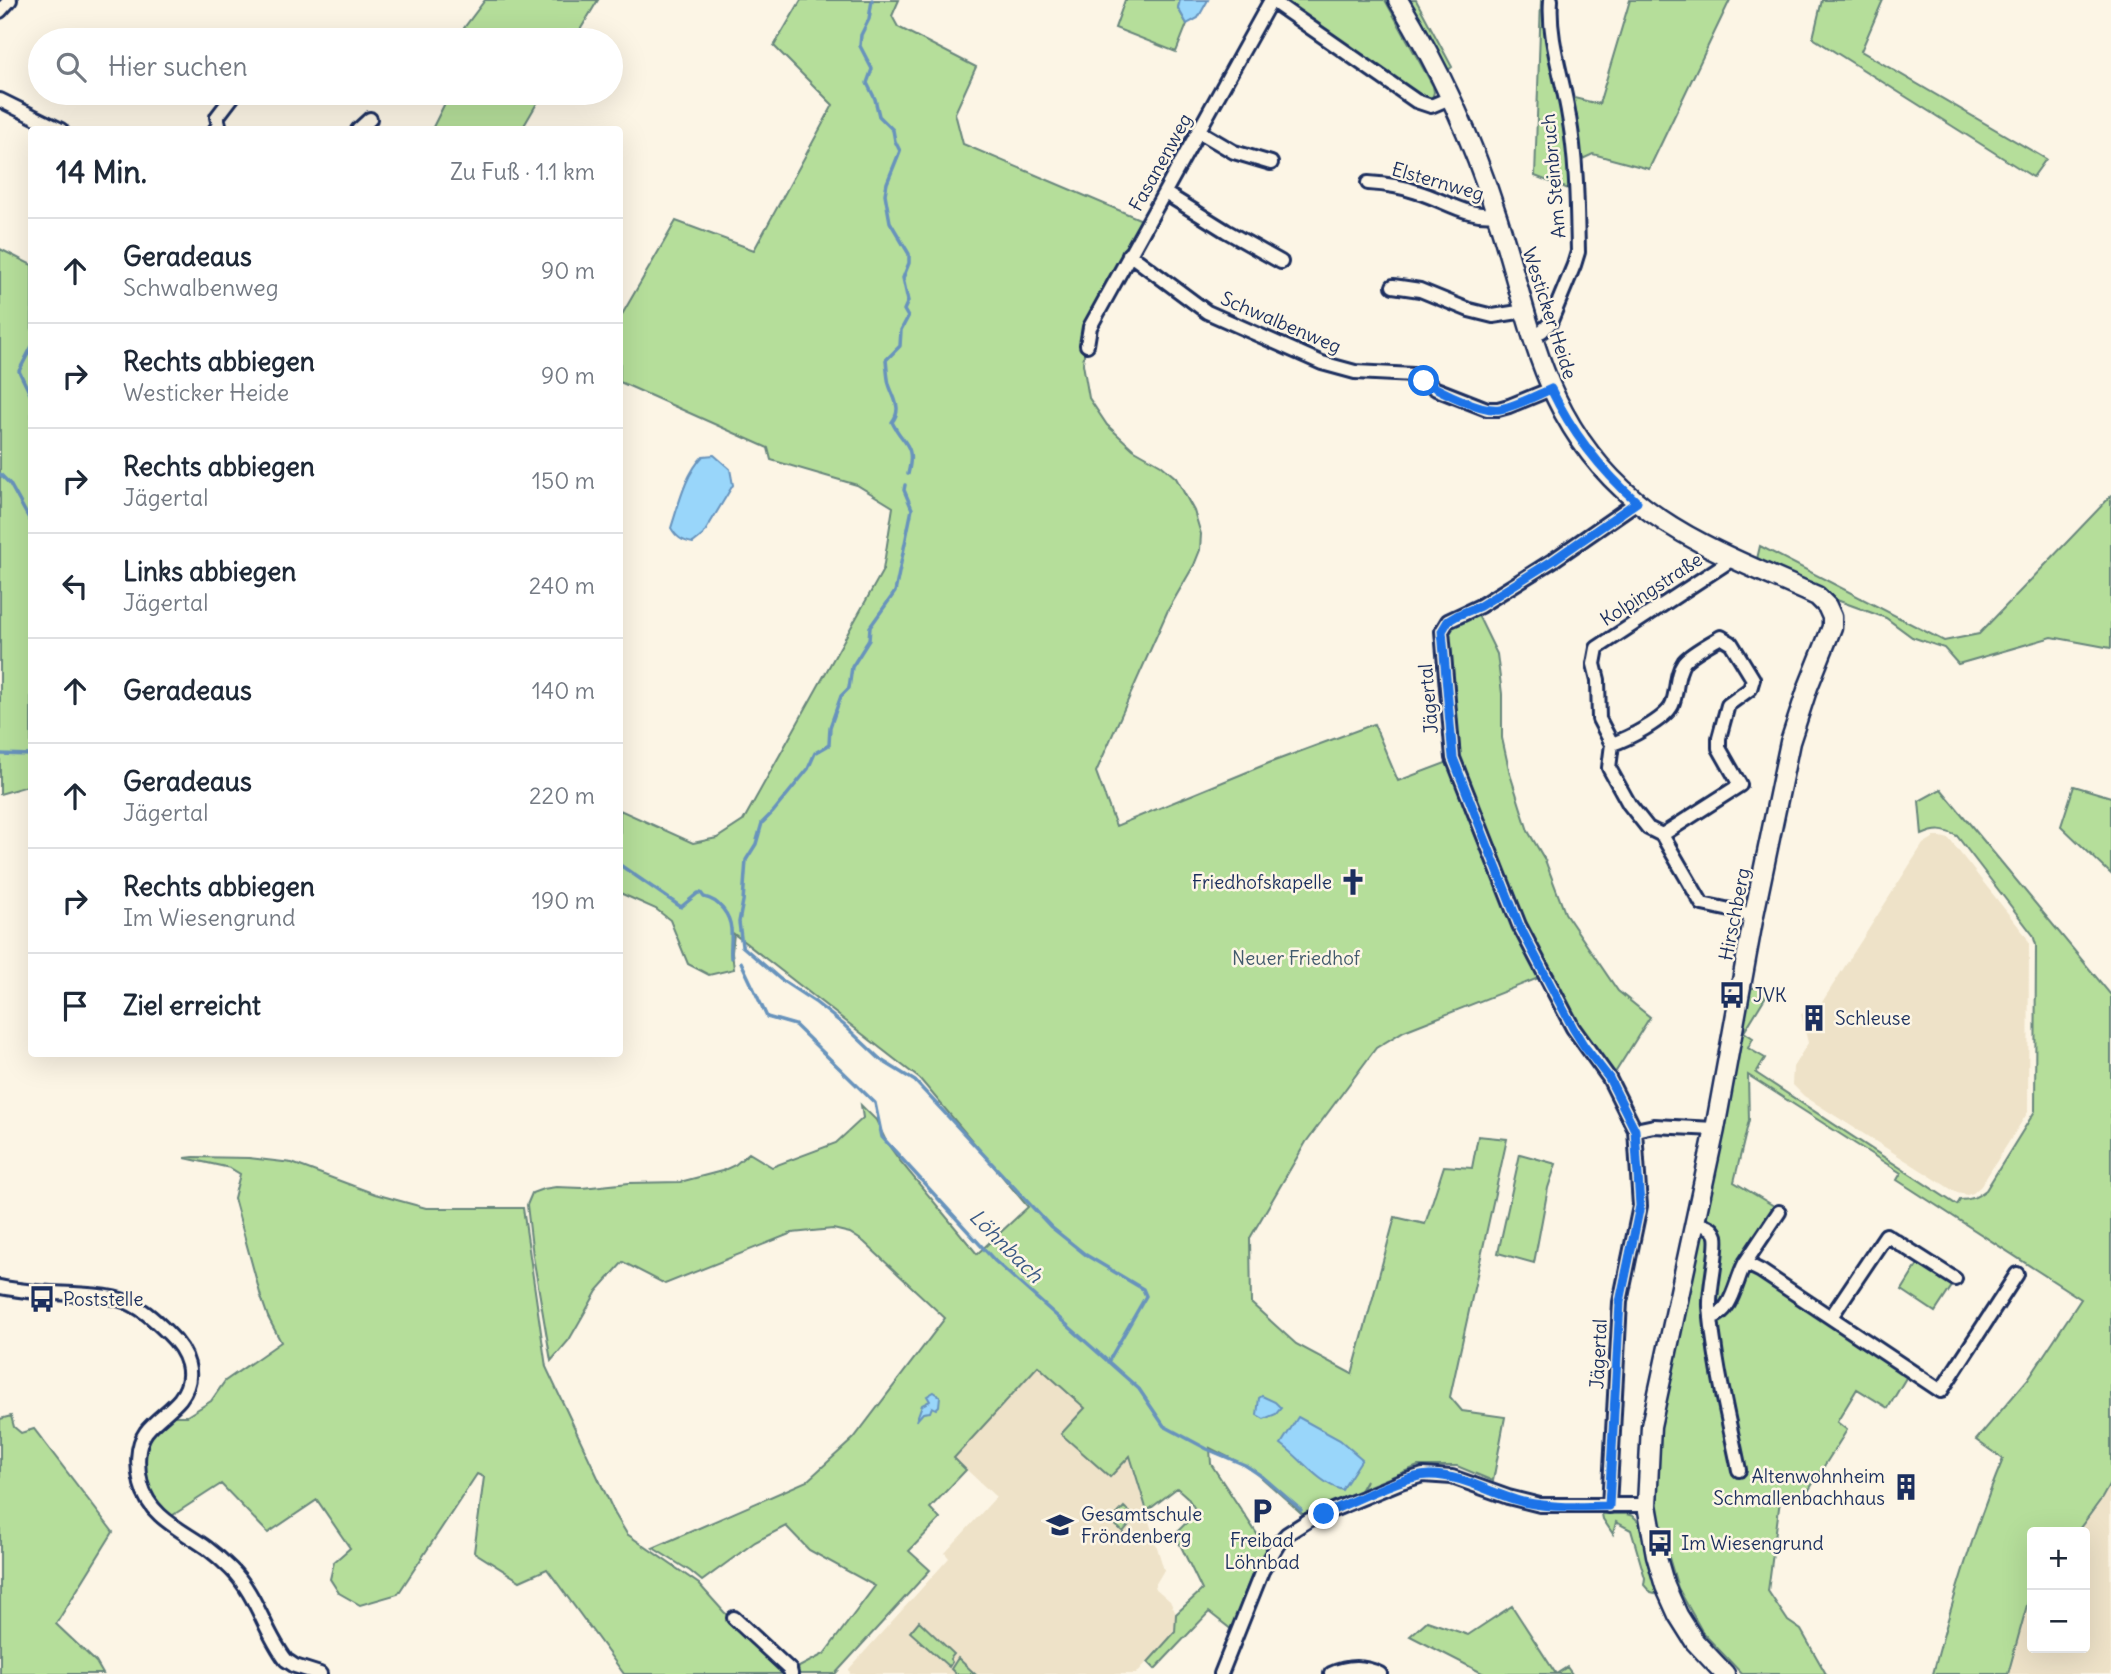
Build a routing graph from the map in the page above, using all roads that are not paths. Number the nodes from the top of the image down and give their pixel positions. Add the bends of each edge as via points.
1 (10, 0) edge
2 (1271, 0) edge
3 (1398, 0) edge
4 (1550, 0) edge
5 (0, 11) edge
6 (1450, 98) junction
7 (0, 100) edge
8 (226, 105) edge
9 (370, 118) dead end
10 (53, 126) edge
11 (218, 126) edge
12 (362, 126) edge
13 (1200, 132) junction
14 (1271, 163) dead end
15 (1368, 183) dead end
16 (1165, 194) junction
17 (1496, 214) junction
18 (1129, 254) junction
19 (1282, 262) dead end
20 (1393, 286) dead end
21 (1525, 311) junction
22 (1531, 335) junction
23 (1087, 345) dead end
24 (1551, 389) junction
25 (1637, 502) junction
26 (1734, 558) junction
27 (1832, 617) joint
28 (1612, 744) junction
29 (1662, 835) junction
30 (1754, 915) junction
31 (1715, 1129) junction
32 (1635, 1130) junction
33 (1779, 1212) dead end
34 (1694, 1224) junction
35 (1745, 1263) junction
36 (2017, 1274) dead end
37 (1955, 1279) dead end
38 (0, 1287) edge
39 (1831, 1317) junction
40 (1711, 1318) junction
41 (1739, 1470) dead end
42 (1647, 1505) junction
43 (1609, 1506) junction
44 (734, 1618) dead end
45 (320, 1674) edge
46 (791, 1674) edge
47 (1220, 1674) edge
48 (1331, 1674) edge
49 (1380, 1674) edge
50 (1726, 1674) edge

1 - 5 street
2 - 6 street via 1416,101 1432,106
2 - 13 street, Fasanenweg
3 - 6 street, Westicker Heide
4 - 22 street, Am Steinbruch via 1550,32 1575,167 1578,252 1550,324
6 - 17 street, Westicker Heide
7 - 10 street
8 - 11 street via 217,117
9 - 12 street
13 - 14 street via 1234,152
13 - 16 street, Fasanenweg
15 - 17 street, Elsternweg via 1419,192 1468,213
16 - 18 street, Fasanenweg
16 - 19 street
17 - 21 street, Westicker Heide
18 - 23 street, Fasanenweg via 1090,327
18 - 24 street, Schwalbenweg via 1207,312 1322,363 1356,372 1414,375 1487,409 1509,406
20 - 21 street via 1420,290 1493,317
21 - 22 street, Westicker Heide
22 - 24 street, Westicker Heide
24 - 25 street, Westicker Heide via 1590,453
25 - 26 street, Westicker Heide via 1681,532
25 - 32 street, Jägertal via 1552,561 1448,621 1442,631 1453,758 1519,925 1578,1037 1609,1078
26 - 27 street, Westicker Heide via 1817,596
26 - 28 street, Kolpingstraße via 1597,648 1599,719
27 - 30 street, Hirschberg via 1790,742
28 - 29 street, Kolpingstraße via 1609,768 1629,804 1648,828
28 - 29 street via 1665,715 1672,706 1685,660 1721,637 1731,643 1753,679 1750,689 1728,705 1719,737 1719,748 1740,785
29 - 30 street, Kolpingstraße via 1702,904
30 - 31 street, Hirschberg
31 - 32 street via 1654,1126
31 - 34 street, Hirschberg
32 - 43 street, Jägertal via 1640,1206 1620,1302
33 - 35 street
34 - 40 street via 1711,1229 1716,1240 1709,1289
34 - 42 street, Hirschberg via 1651,1426
35 - 39 street
35 - 40 street via 1728,1307
36 - 39 street via 1941,1391
37 - 39 street via 1886,1235
38 - 45 street via 120,1299 173,1338 189,1364 189,1375 180,1398 141,1442 139,1467 146,1499 169,1524 209,1549 241,1580 286,1660
40 - 41 street
42 - 43 street
42 - 50 street, Hirschberg via 1656,1555 1678,1615 1695,1642
43 - 47 street via 1540,1505 1452,1477 1431,1475 1409,1479 1309,1520 1271,1554
44 - 46 street
48 - 49 street via 1346,1668

